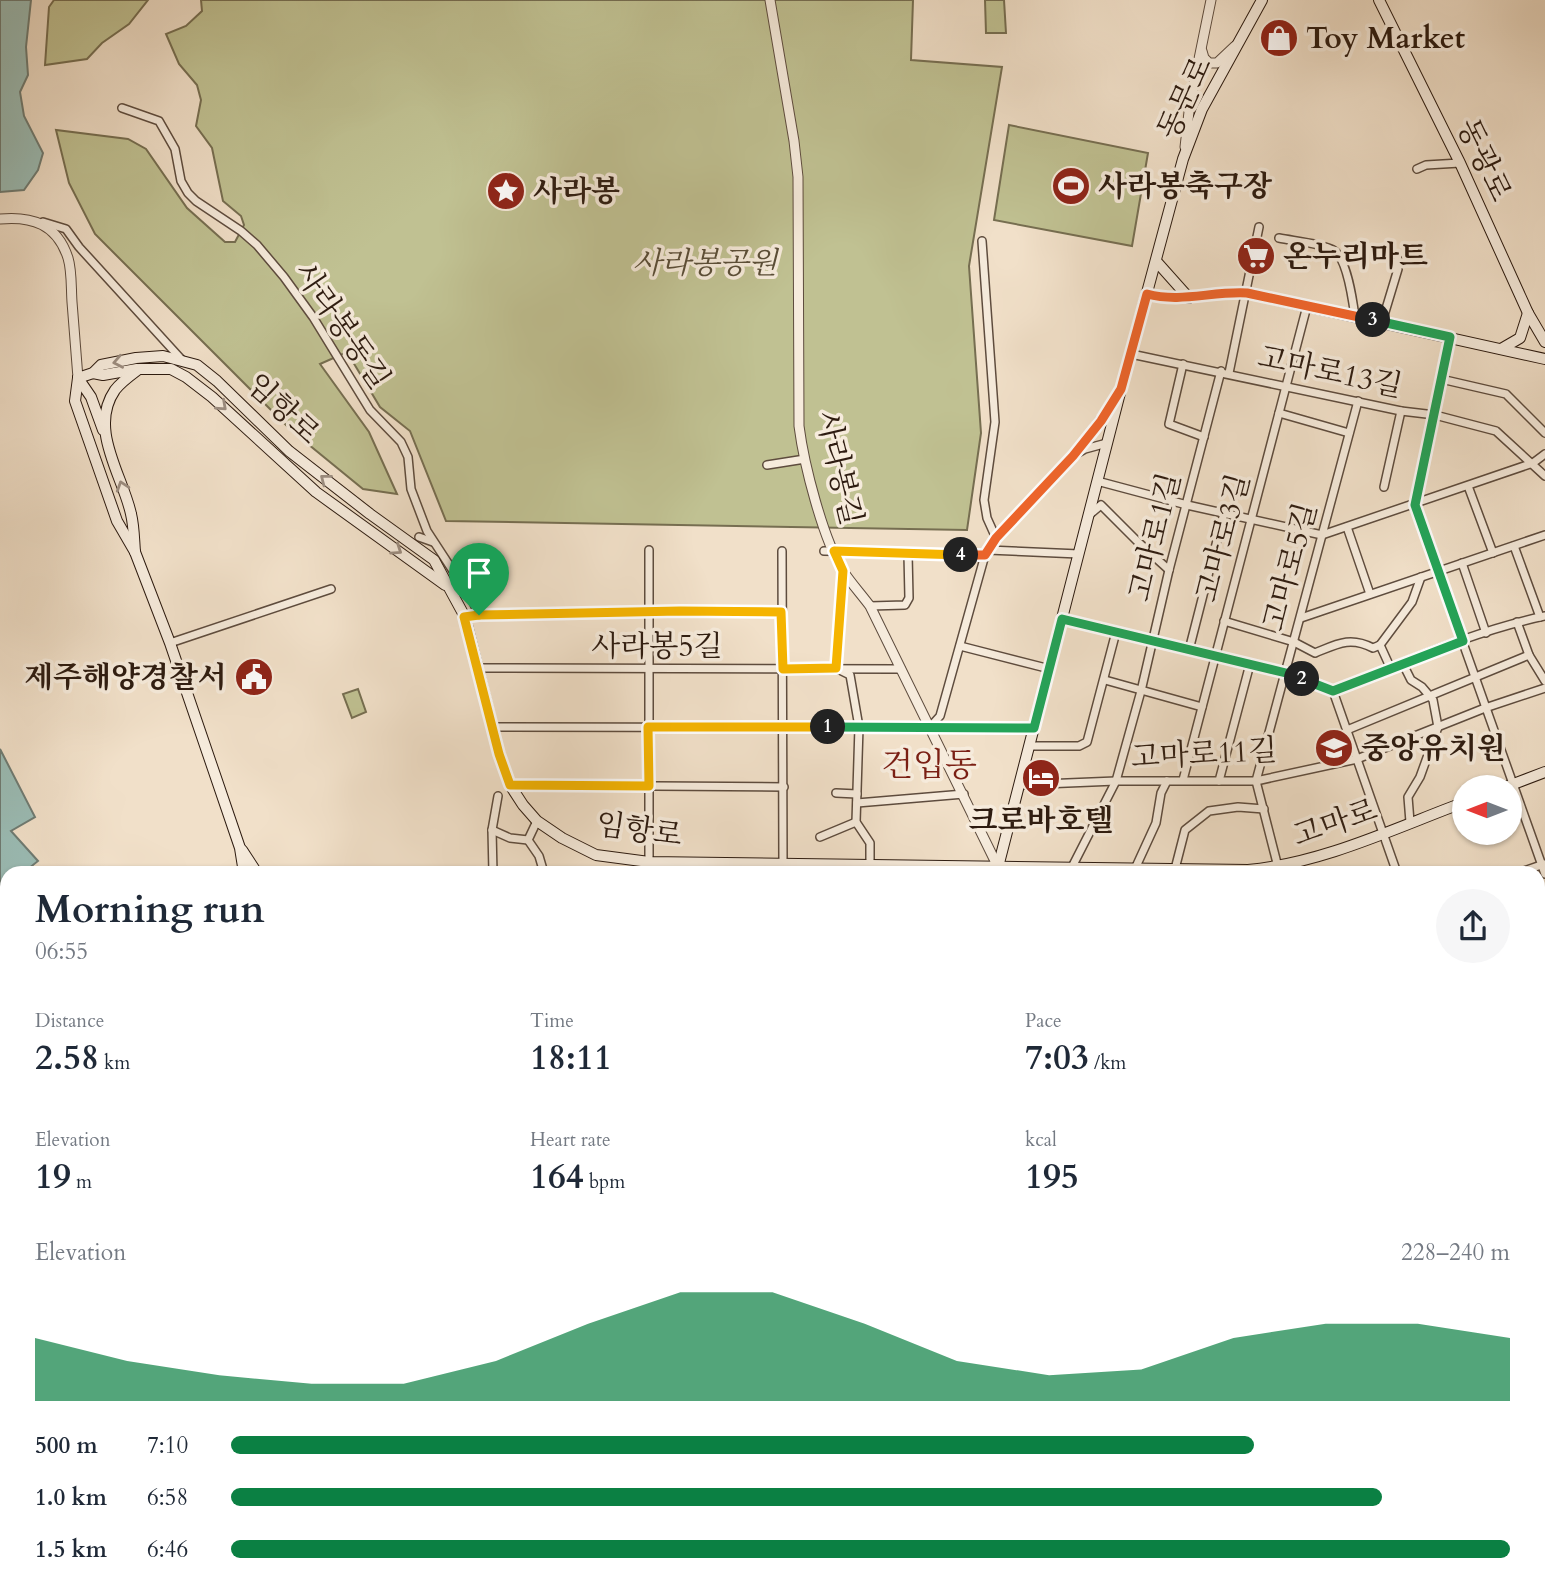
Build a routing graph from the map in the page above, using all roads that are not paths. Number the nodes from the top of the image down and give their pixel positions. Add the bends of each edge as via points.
1 (770, 0) edge
2 (1211, 0) edge
3 (1262, 0) edge
4 (1379, 0) edge
5 (1239, 42) junction
6 (1202, 51) junction
7 (122, 108) dead end
8 (1183, 159) junction
9 (1460, 163) junction
10 (1417, 169) dead end
11 (0, 219) edge
12 (35, 220) junction
13 (1259, 227) dead end
14 (1279, 238) dead end
15 (982, 241) dead end
16 (1398, 260) dead end
17 (1156, 261) junction
18 (1247, 293) junction
19 (1147, 294) junction
20 (1189, 298) junction
21 (1307, 306) junction
22 (1528, 313) junction
23 (1355, 317) junction
24 (1382, 322) junction
25 (1450, 337) junction
26 (1545, 342) edge
27 (1501, 349) junction
28 (1131, 354) junction
29 (1545, 359) edge
30 (182, 360) junction
31 (1183, 364) junction
32 (139, 369) junction
33 (1225, 372) junction
34 (93, 373) junction
35 (78, 378) junction
36 (1441, 379) junction
37 (1286, 387) junction
38 (1121, 389) junction
39 (1358, 401) junction
40 (1401, 411) junction
41 (1279, 413) junction
42 (1435, 415) junction
43 (1349, 433) junction
44 (1545, 433) edge
45 (105, 437) junction
46 (1204, 437) junction
47 (1107, 443) junction
48 (1545, 454) edge
49 (1073, 456) junction
50 (805, 459) junction
51 (1534, 463) junction
52 (767, 465) dead end
53 (1545, 476) edge
54 (1097, 481) junction
55 (1384, 486) dead end
56 (1468, 486) junction
57 (1187, 505) junction
58 (1415, 505) junction
59 (1224, 513) junction
60 (1089, 515) junction
61 (1251, 520) junction
62 (1347, 527) junction
63 (1322, 536) junction
64 (1545, 536) edge
65 (419, 537) dead end
66 (996, 538) junction
67 (434, 542) junction
68 (1514, 546) junction
69 (649, 550) dead end
70 (782, 551) dead end
71 (829, 551) junction
72 (135, 552) junction
73 (986, 552) junction
74 (1493, 553) junction
75 (908, 554) junction
76 (1079, 554) junction
77 (1462, 563) junction
78 (1169, 570) junction
79 (843, 571) junction
80 (1438, 572) junction
81 (1421, 577) junction
82 (448, 587) junction
83 (331, 589) dead end
84 (1370, 594) junction
85 (870, 606) junction
86 (648, 612) junction
87 (781, 612) junction
88 (479, 615) junction
89 (1543, 616) edge
90 (464, 617) junction
91 (1301, 618) junction
92 (1062, 619) junction
93 (1224, 621) junction
94 (1517, 622) junction
95 (1116, 632) junction
96 (1486, 633) junction
97 (1152, 640) junction
98 (1463, 641) junction
99 (1294, 642) junction
100 (170, 643) junction
101 (1380, 645) junction
102 (960, 646) junction
103 (1189, 649) junction
104 (1215, 655) junction
105 (1530, 655) junction
106 (1250, 664) junction
107 (1403, 664) junction
108 (479, 668) junction
109 (649, 668) junction
110 (836, 668) junction
111 (1391, 668) junction
112 (783, 669) junction
113 (901, 669) junction
114 (1049, 669) junction
115 (1286, 673) junction
116 (1475, 676) junction
117 (1105, 680) junction
118 (1545, 681) edge
119 (1545, 688) edge
120 (1141, 691) junction
121 (1333, 691) junction
122 (1429, 694) junction
123 (1202, 707) junction
124 (1485, 708) junction
125 (493, 727) junction
126 (648, 727) junction
127 (783, 727) junction
128 (859, 727) junction
129 (930, 727) junction
130 (1437, 727) junction
131 (1034, 728) junction
132 (1347, 730) junction
133 (1030, 746) junction
134 (1357, 759) junction
135 (1545, 772) edge
136 (1505, 775) edge
137 (1167, 780) junction
138 (1183, 780) junction
139 (1116, 781) junction
140 (1219, 781) junction
141 (1256, 781) junction
142 (1522, 781) edge
143 (510, 785) junction
144 (1019, 785) junction
145 (649, 786) junction
146 (784, 787) junction
147 (836, 793) dead end
148 (964, 794) junction
149 (498, 796) dead end
150 (857, 799) junction
151 (1452, 807) edge
152 (1264, 809) junction
153 (1522, 816) edge
154 (537, 821) junction
155 (856, 821) junction
156 (1410, 822) junction
157 (492, 830) junction
158 (1384, 832) junction
159 (820, 837) dead end
160 (528, 840) junction
161 (240, 848) junction
162 (649, 862) junction
163 (783, 863) junction
164 (870, 864) junction
165 (1544, 864) edge
166 (243, 866) edge
167 (252, 866) edge
168 (493, 866) edge
169 (542, 866) edge
170 (649, 866) edge
171 (794, 866) edge
172 (836, 866) edge
173 (905, 866) edge
174 (997, 866) edge
175 (1000, 866) edge
176 (1072, 866) edge
177 (1136, 866) edge
178 (1175, 866) edge
179 (1276, 866) edge
180 (1288, 866) edge
181 (1395, 866) edge

1 - 50 street, 사라봉길 via 798,177 799,426
2 - 6 street
3 - 5 main road, 동문로
4 - 9 main road, 동광로
5 - 6 street via 1217,62 1209,63
5 - 8 main road, 동문로 via 1202,110
6 - 8 street
7 - 67 street, 사라봉동길 via 159,121 176,149 181,181 188,193 241,231 284,277 370,410 401,442 408,457 411,489
8 - 17 main road, 동문로
9 - 10 street
9 - 22 main road, 동광로
11 - 12 street
12 - 30 street via 66,229
12 - 35 street via 60,241 69,259
13 - 18 street, 고마로1길
14 - 23 street via 1334,250 1341,257
15 - 66 street via 995,422 984,500
16 - 24 street
17 - 19 main road, 동문로
17 - 20 main road
18 - 20 main road
18 - 21 main road
18 - 33 street, 고마로1길
19 - 20 main road
19 - 28 main road, 동문로
21 - 23 main road
21 - 37 street, 고마로3길
22 - 26 main road, 동광로
22 - 27 main road via 1520,338
23 - 24 main road
24 - 25 main road
25 - 27 main road
25 - 36 street
27 - 29 main road
28 - 31 street, 고마로13길
28 - 38 main road, 동문로
30 -> 34 main road, 임항로 via 136,358 101,365
82 -> 30 main road, 임항로 via 434,560 289,451 207,373
31 - 33 street, 고마로13길
31 - 46 street via 1169,424
32 - 34 main road, 임항로 via 103,376
32 - 45 main road via 110,398
32 -> 82 main road, 임항로 via 171,369 186,377 316,492
33 - 37 street, 고마로13길
33 - 46 street, 고마로1길
34 - 35 main road, 임항로
35 - 45 main road via 91,397
35 - 72 main road via 75,401 117,521
36 - 42 street
36 - 44 street via 1506,394
37 - 39 street, 고마로13길
37 - 41 street, 고마로3길
38 - 47 main road, 동문로
38 - 49 street
39 - 40 street, 고마로13길
39 - 43 street, 고마로5길
40 - 42 street, 고마로13길
40 - 55 street
41 - 43 street
41 - 61 street, 고마로3길
42 - 51 street, 고마로13길 via 1496,430
42 - 58 street
43 - 63 street, 고마로5길
72 -> 45 main road via 131,514
46 - 57 street, 고마로1길
47 - 49 street
47 - 54 main road, 동문로
48 - 51 street
49 - 66 street
50 - 52 street
50 - 71 street, 사라봉길
51 - 53 street, 고마로13길
51 - 56 street
54 - 57 street
54 - 60 main road, 동문로
56 - 58 street
56 - 74 street
57 - 59 street
57 - 78 street, 고마로1길
58 - 62 street
58 - 80 street
59 - 61 street
59 - 103 street
60 - 76 main road, 동문로
60 - 78 street via 1101,505
61 - 63 street
61 - 93 street, 고마로3길
62 - 63 street
62 - 84 street
63 - 91 street, 고마로5길
64 - 68 street
65 - 67 street
66 - 73 street
67 - 88 street, 사라봉동길
68 - 74 street
68 - 89 street
69 - 86 street
70 - 87 street
71 - 75 street
71 - 79 street, 사라봉길
72 - 100 main road
73 - 75 street
73 - 76 street
73 - 102 street
74 - 77 street
75 - 85 street via 909,598 905,605
76 - 92 main road, 동문로
77 - 80 street
77 - 96 street
78 - 97 street, 고마로1길
79 - 85 street, 사라봉길
79 - 110 street
80 - 81 street
80 - 98 street
81 - 84 street
81 - 101 street via 1412,602
82 - 90 main road, 임항로
83 - 100 street
84 - 91 street
85 - 113 street, 사라봉길
86 - 87 street
86 - 88 street
86 - 109 street
87 - 112 street
88 - 90 street
89 - 94 street
90 - 108 main road, 임항로
91 - 99 street, 고마로5길
92 - 95 street
92 - 114 main road, 동문로
93 - 99 street
93 - 104 street, 고마로3길
94 - 96 street
94 - 105 street
95 - 97 street
95 - 117 street
96 - 98 street
97 - 103 street
97 - 120 street, 고마로1길
98 - 107 street
98 - 116 street
99 - 101 street via 1315,653 1356,640 1373,648
99 - 115 street, 고마로5길
100 - 161 main road
101 - 111 street
102 - 114 street
102 - 129 street via 940,716
103 - 104 street
104 - 106 street
104 - 123 street, 고마로3길
105 - 116 street
105 - 118 street
106 - 115 street
106 - 140 street
107 - 111 street
107 - 122 street via 1411,680
108 - 109 street, 사라봉5길
108 - 125 main road, 임항로
109 - 112 street, 사라봉5길
109 - 126 street
110 - 112 street, 사라봉5길
110 - 113 street, 사라봉5길
110 - 128 street via 850,675
111 - 121 street
112 - 127 street
113 - 129 street, 사라봉길
114 - 131 main road, 동문로
115 - 121 street
115 - 141 street, 고마로5길
116 - 122 street
116 - 124 street
117 - 120 street
117 - 133 street via 1087,742
119 - 124 street, 고마로11길
120 - 123 street
120 - 139 street, 고마로1길
121 - 132 street
122 - 130 street
122 - 132 street
123 - 138 street, 고마로3길
124 - 130 street, 고마로11길
124 - 136 street
125 - 126 street
125 - 143 main road, 임항로
126 - 127 street
126 - 145 street
127 - 128 street
127 - 146 street
128 - 129 street
128 - 150 street
129 - 131 street
129 - 148 street, 사라봉길
130 - 134 street, 고마로11길
130 - 156 street via 1408,797
131 - 133 main road, 동문로
132 - 134 street
133 - 144 main road, 동문로
134 - 141 street, 고마로11길
134 - 158 street
135 - 142 main road
137 - 138 street, 고마로11길
137 - 139 street, 고마로11길
137 - 177 street via 1156,823
138 - 140 street, 고마로11길
139 - 144 street, 고마로11길
139 - 176 street, 고마로1길
140 - 141 street, 고마로11길
141 - 152 street
143 - 145 street
143 - 154 main road, 임항로
144 - 175 main road, 동문로
145 - 146 street
145 - 162 street
146 - 163 street
147 - 150 street
148 - 150 street
148 - 174 street, 사라봉길
149 - 157 street
150 - 155 street
151 - 156 main road, 고마로
152 - 178 street via 1209,811 1185,830
152 - 179 street
153 - 165 street
154 - 160 street
154 - 162 main road, 임항로 via 596,855
155 - 159 street
155 - 164 street via 870,843
156 - 158 main road, 고마로
157 - 160 street
157 - 168 street
158 - 180 main road, 고마로
158 - 181 street
160 - 169 street
161 - 166 main road
161 - 167 main road
162 - 163 main road, 임항로
162 - 170 street
163 - 171 main road, 임항로
164 - 172 main road, 임항로
164 - 173 main road, 임항로

